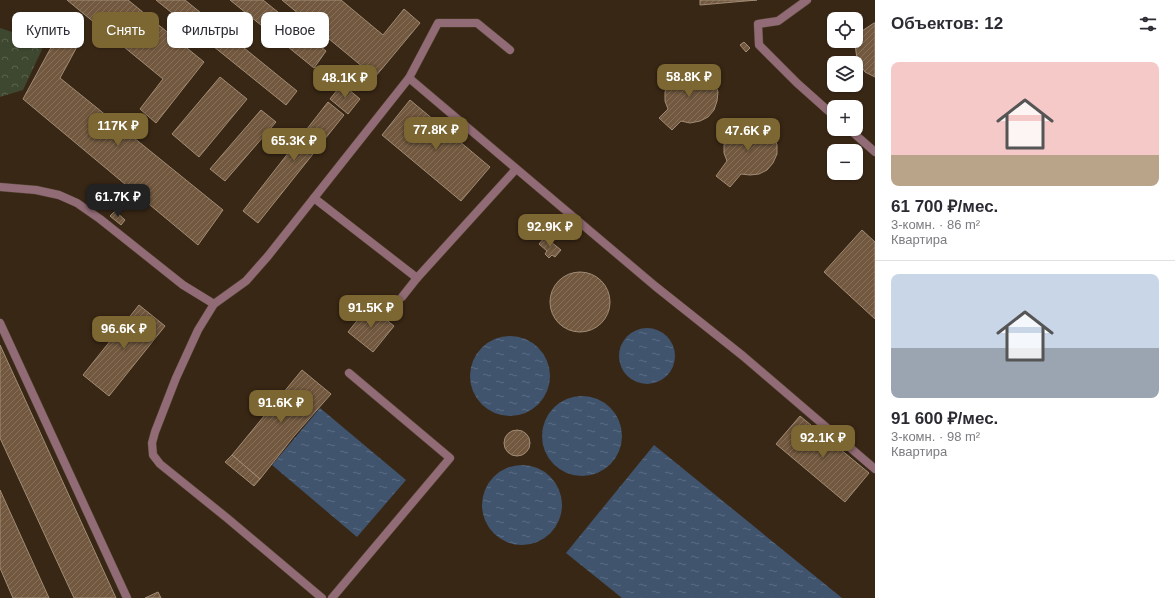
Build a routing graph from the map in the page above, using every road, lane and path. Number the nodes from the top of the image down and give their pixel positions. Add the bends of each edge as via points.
1 (807, 0) edge
2 (510, 50) dead end
3 (409, 78) junction
4 (827, 110) edge
5 (857, 136) edge
6 (875, 152) edge
7 (516, 169) junction
8 (0, 187) edge
9 (314, 198) junction
10 (418, 278) junction
11 (402, 297) dead end
12 (214, 304) junction
13 (0, 323) edge
14 (349, 373) dead end
15 (875, 469) edge
16 (316, 596) edge
17 (127, 598) edge
18 (332, 598) edge

1 - 4 street via 778,21 758,24 759,45
2 - 3 street via 477,23 438,23
3 - 7 street
3 - 9 street
5 - 6 street
7 - 10 street
7 - 15 street
8 - 12 street via 36,190 59,195 77,203 183,285
9 - 10 street
9 - 12 street via 246,281
10 - 11 street
12 - 16 street via 198,330 176,378 155,432 153,455 170,473
13 - 17 street
14 - 18 street via 450,458

